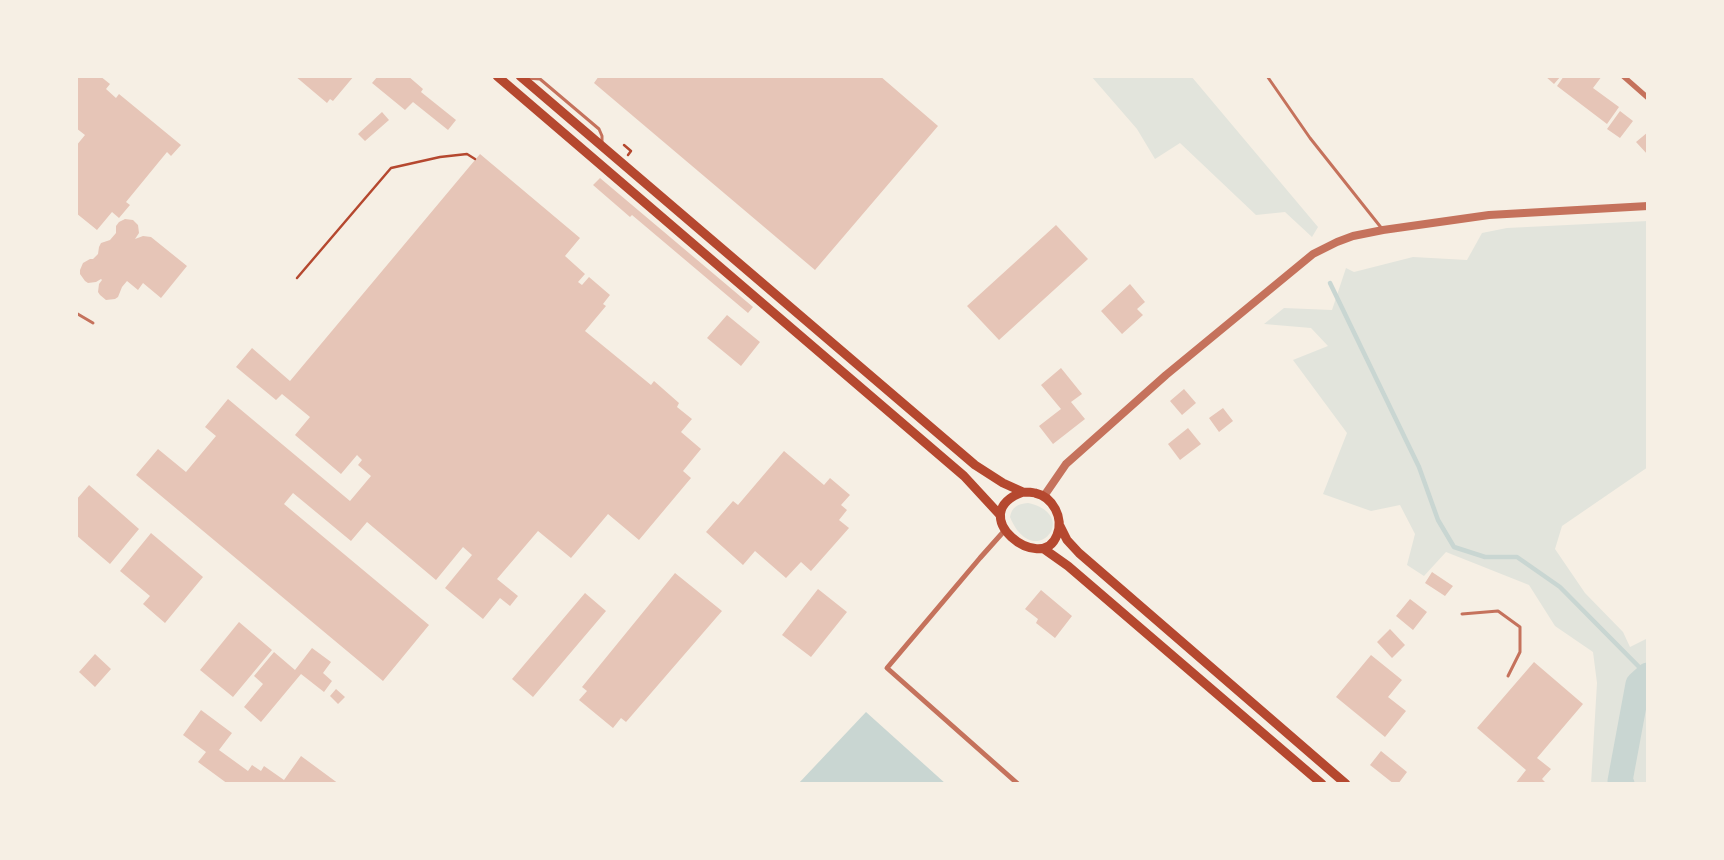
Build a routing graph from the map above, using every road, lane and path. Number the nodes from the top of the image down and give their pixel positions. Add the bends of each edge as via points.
1 (497, 76) edge
2 (1267, 76) edge
3 (1623, 76) edge
4 (521, 77) edge
5 (1648, 98) edge
6 (624, 145) dead end
7 (631, 151) dead end
8 (475, 159) dead end
9 (1648, 206) edge
10 (1383, 230) junction
11 (297, 278) dead end
12 (76, 313) edge
13 (93, 323) dead end
14 (1023, 492) junction
15 (1044, 496) junction
16 (1000, 515) junction
17 (1060, 526) junction
18 (1005, 530) junction
19 (1044, 549) junction
20 (1462, 614) dead end
21 (1508, 676) dead end
22 (1018, 784) edge
23 (1322, 784) edge
24 (1346, 784) edge

1 - 16 main road via 964,476
2 - 10 lane via 1310,138
3 - 5 street
4 - 14 main road via 975,465
6 - 7 path
8 - 11 path via 467,154 391,168
9 - 10 street via 1489,215
10 - 15 street via 1353,236 1313,254 1166,375 1066,464
12 - 13 lane
14 - 15 main road
14 - 16 main road via 1012,496
15 - 17 main road via 1058,514
16 - 18 main road
17 - 19 main road via 1057,536
17 - 24 main road via 1079,553
18 - 19 main road via 1020,544
18 - 22 street via 887,668
19 - 23 main road via 1068,566
20 - 21 lane via 1498,611 1520,627 1520,652

